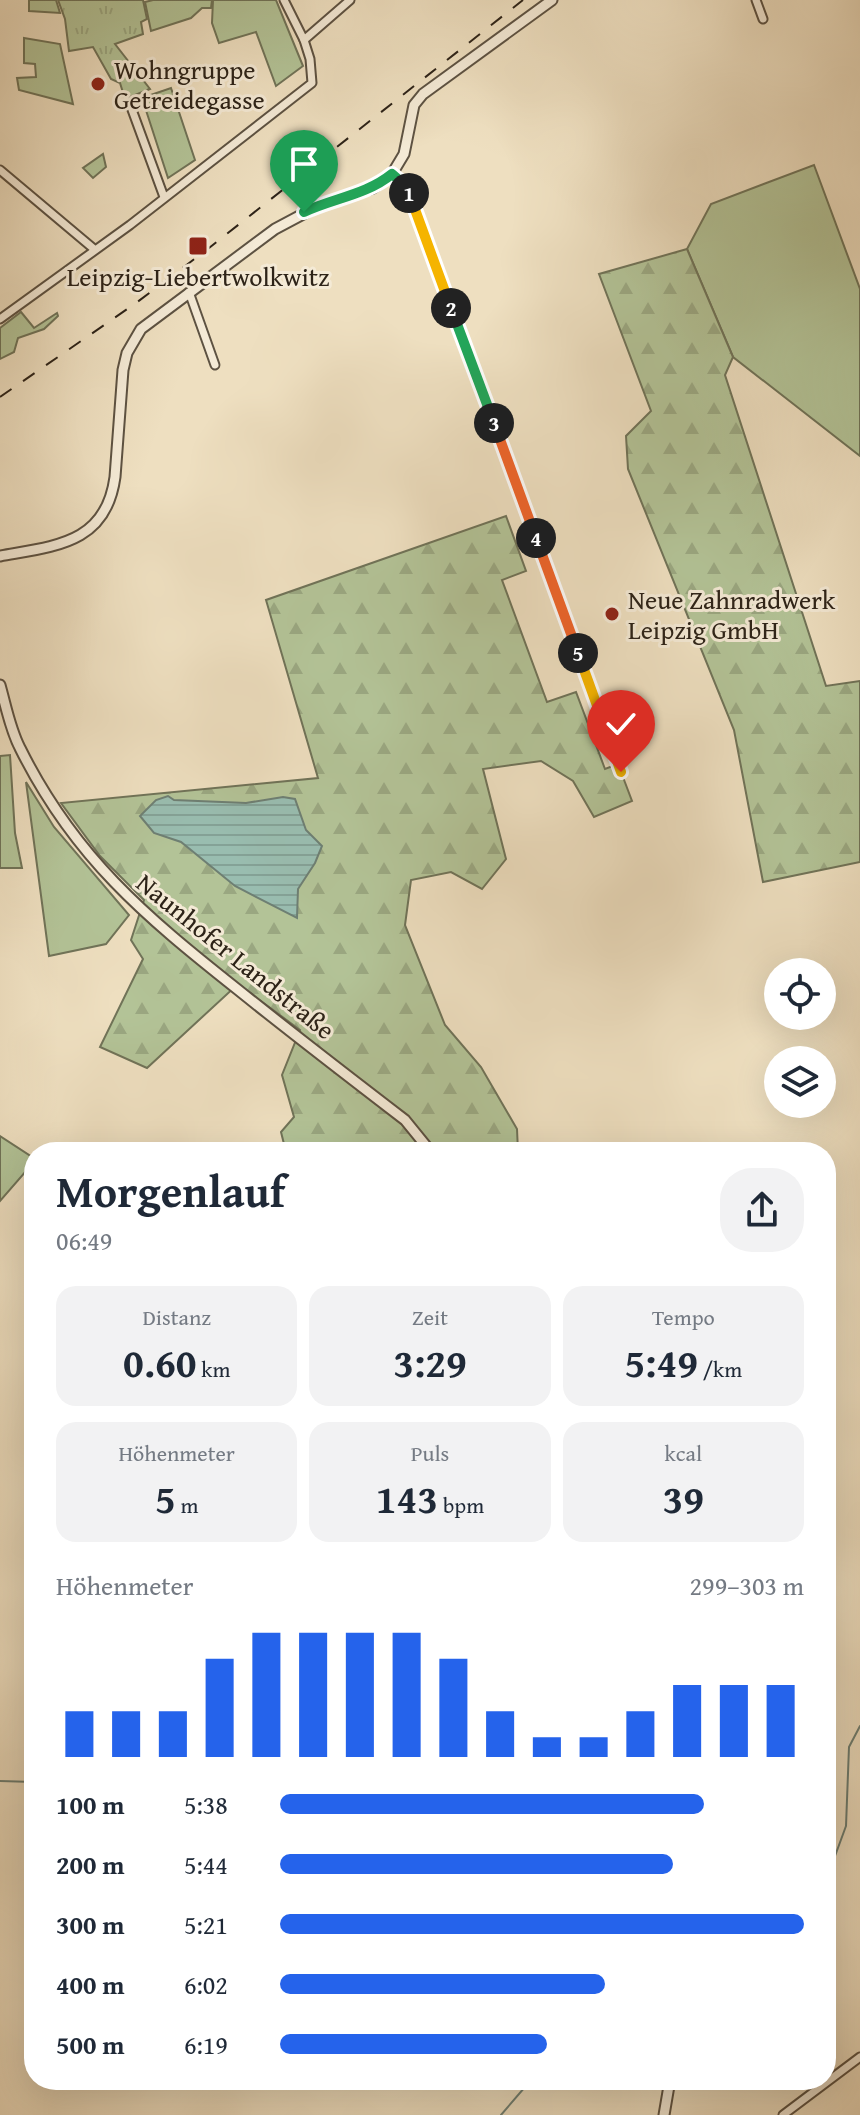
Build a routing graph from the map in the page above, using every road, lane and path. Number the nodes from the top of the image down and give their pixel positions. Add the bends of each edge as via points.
1 (284, 0) edge
2 (350, 0) edge
3 (552, 0) edge
4 (756, 0) edge
5 (763, 19) dead end
6 (304, 40) junction
7 (131, 107) dead end
8 (0, 170) edge
9 (392, 174) junction
10 (164, 197) junction
11 (94, 249) junction
12 (189, 292) junction
13 (0, 319) edge
14 (215, 365) dead end
15 (0, 556) edge
16 (0, 685) edge
17 (621, 772) dead end
18 (423, 1142) edge
19 (860, 2057) edge
20 (836, 2075) edge
21 (668, 2090) edge
22 (816, 2090) edge
23 (664, 2115) edge
24 (783, 2115) edge

1 - 6 street
2 - 6 street
3 - 9 street via 423,94 414,105 404,154
4 - 5 street
6 - 10 street via 312,83
7 - 10 street
8 - 11 street
9 - 12 street via 364,192 304,212
9 - 17 street via 407,187
10 - 11 street
11 - 13 street
12 - 14 street
12 - 15 street via 141,329 127,353 115,477 104,513 72,540
16 - 18 street, Naunhofer Landstraße via 20,748 65,825 110,880 198,958 405,1120
19 - 20 street
21 - 23 street
22 - 24 street

